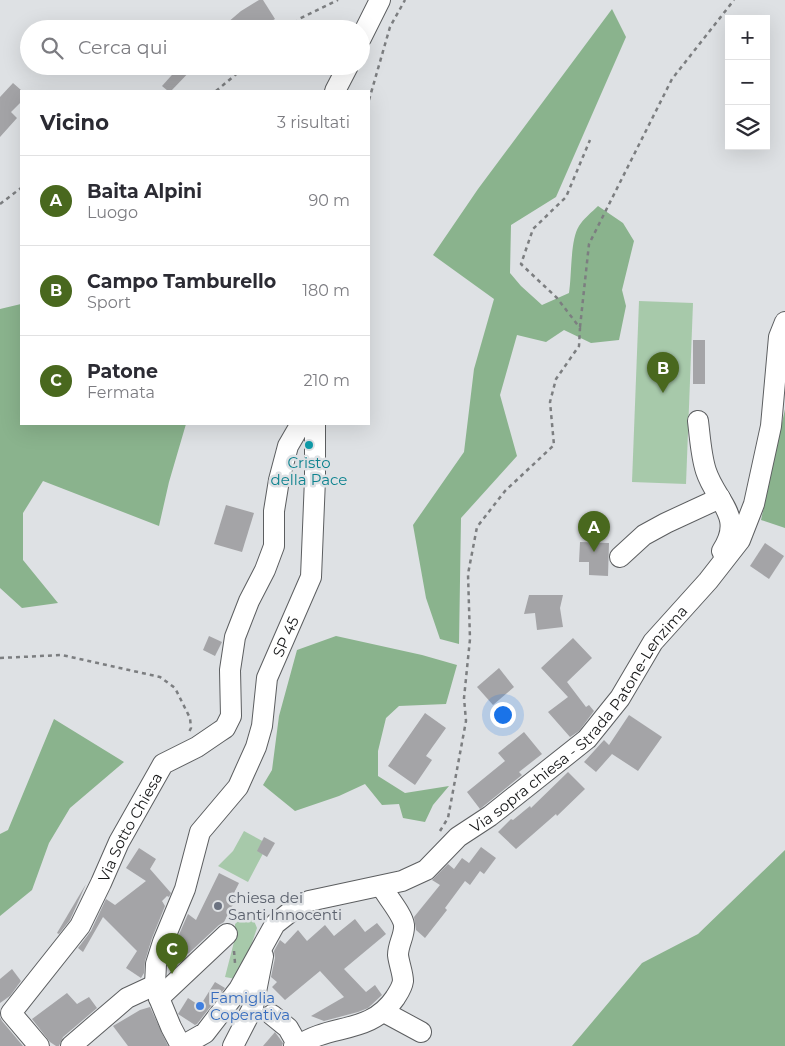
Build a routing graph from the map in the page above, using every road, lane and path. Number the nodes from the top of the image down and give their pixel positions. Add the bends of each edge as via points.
1 (338, 0) edge
2 (380, 0) edge
3 (405, 0) edge
4 (734, 0) edge
5 (298, 20) edge
6 (370, 20) edge
7 (235, 75) edge
8 (343, 75) edge
9 (217, 90) edge
10 (336, 90) edge
11 (370, 97) edge
12 (590, 140) dead end
13 (20, 189) edge
14 (0, 204) edge
15 (785, 322) edge
16 (580, 328) junction
17 (698, 422) dead end
18 (315, 425) edge
19 (720, 498) junction
20 (620, 557) dead end
21 (706, 584) junction
22 (0, 658) edge
23 (188, 734) dead end
24 (438, 834) dead end
25 (381, 886) junction
26 (227, 934) dead end
27 (266, 939) junction
28 (157, 992) junction
29 (384, 1012) junction
30 (272, 1015) dead end
31 (421, 1032) dead end
32 (39, 1046) edge
33 (71, 1046) edge
34 (182, 1046) edge
35 (233, 1046) edge
36 (296, 1046) edge

1 - 5 path
2 - 6 street
3 - 11 path via 390,27
4 - 16 path via 672,80 589,244
7 - 9 path
8 - 10 street
12 - 16 path via 566,197 532,229 521,264 557,298
13 - 14 path
15 - 21 street, Via sopra chiesa - Strada Patone-Lenzima via 779,337 771,426 754,504 740,540
16 - 24 path via 580,346 556,379 550,402 554,445 505,491 477,527 468,574 470,638 464,698 466,721 448,818
17 - 19 street via 705,468
18 - 28 street, SP 45 via 311,577 267,678 262,726 238,788 200,832 185,889 156,964
18 - 32 street, Via Sotto Chiesa via 299,427 288,446 274,511 274,546 235,637 230,670 231,716 219,732 163,764 119,842 80,926 10,1013
19 - 20 street via 666,522 644,535
19 - 21 street via 730,518 731,536 708,571
21 - 25 street, Via sopra chiesa - Strada Patone-Lenzima via 653,642 620,698 586,739 490,816 458,837 426,870
22 - 23 path via 62,655 160,677 175,688 190,718
25 - 27 street, Via sopra chiesa - Strada Patone-Lenzima via 309,901 274,924
25 - 29 street via 404,926 398,954 403,982
26 - 28 street
27 - 34 street, Via sopra chiesa - Strada Patone-Lenzima via 239,989 205,1033
27 - 35 street via 254,1007
28 - 33 street via 127,998
28 - 34 street
29 - 31 street
29 - 36 street via 361,1025 326,1032
30 - 36 street via 288,1028

